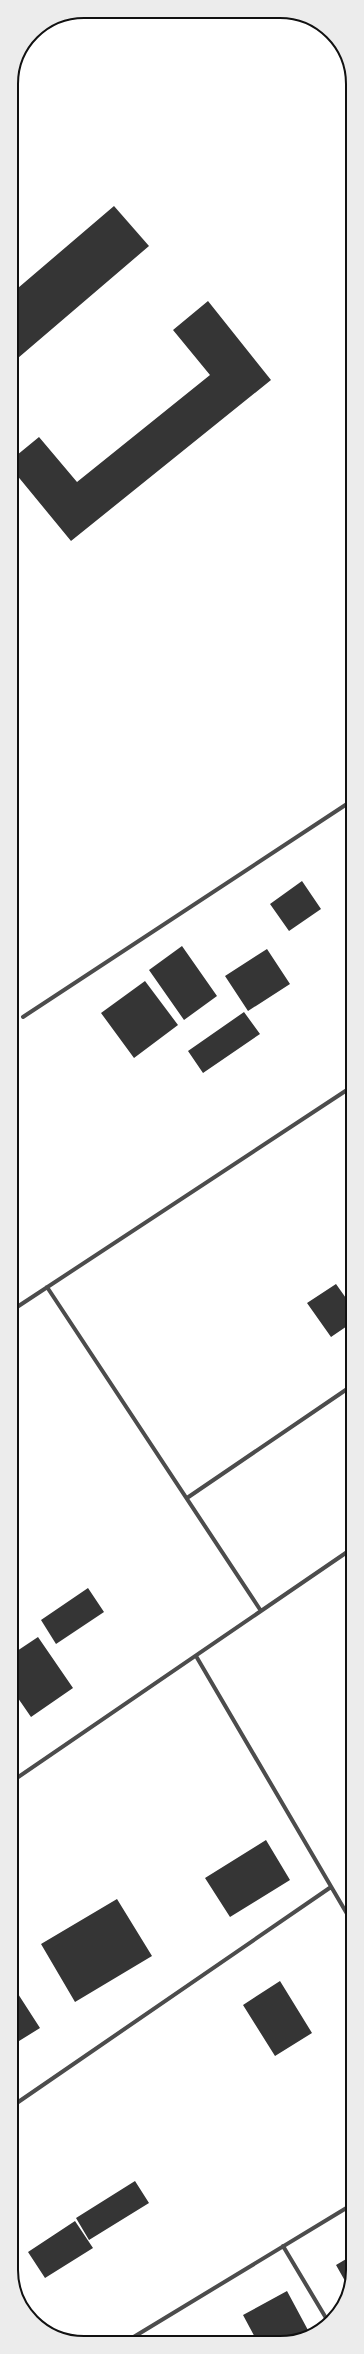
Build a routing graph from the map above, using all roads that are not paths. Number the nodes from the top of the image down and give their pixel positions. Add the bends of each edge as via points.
1 (346, 805) edge
2 (23, 1017) dead end
3 (346, 1091) edge
4 (47, 1287) junction
5 (18, 1306) edge
6 (346, 1390) edge
7 (187, 1498) junction
8 (346, 1553) edge
9 (261, 1611) junction
10 (196, 1656) junction
11 (18, 1777) edge
12 (332, 1887) junction
13 (346, 1912) edge
14 (18, 2102) edge
15 (346, 2208) edge
16 (283, 2246) junction
17 (325, 2318) edge
18 (135, 2336) edge

1 - 2 street
3 - 4 street
4 - 5 street
4 - 7 street
6 - 7 street
7 - 9 street
8 - 9 street
9 - 10 street
10 - 11 street
10 - 12 street
12 - 13 street
12 - 14 street
15 - 16 street
16 - 17 street
16 - 18 street

